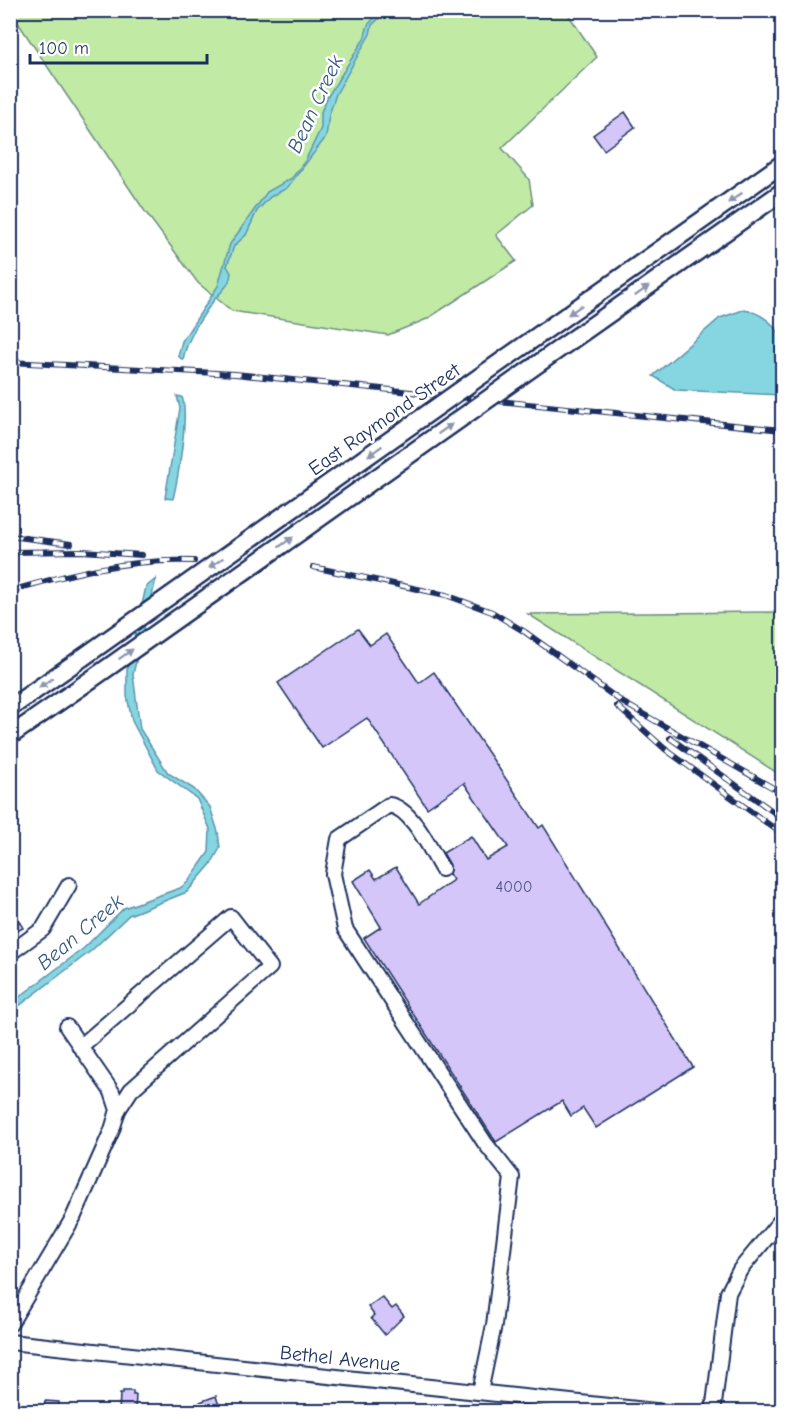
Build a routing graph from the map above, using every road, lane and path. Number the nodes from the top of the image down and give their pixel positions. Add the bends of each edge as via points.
1 (783, 164) edge
2 (783, 192) edge
3 (10, 708) edge
4 (10, 736) edge
5 (442, 869) dead end
6 (69, 885) dead end
7 (10, 953) edge
8 (67, 1028) dead end
9 (80, 1047) junction
10 (118, 1110) junction
11 (783, 1219) edge
12 (10, 1324) edge
13 (10, 1342) edge
14 (480, 1392) junction
15 (665, 1412) edge
16 (713, 1412) edge

1 -> 3 main road, East Raymond Street, bridge
4 -> 2 main road, bridge
5 - 14 street via 408,816 397,806 389,805 339,839 333,874 345,929 485,1143 512,1177 494,1326
6 - 7 street via 44,929
8 - 9 street
9 - 10 street via 112,1092
9 - 10 street via 231,917 270,966 131,1090
10 - 12 street via 72,1218
11 - 16 street via 740,1270 728,1293
13 - 14 street, Bethel Avenue
14 - 15 street, Bethel Avenue

